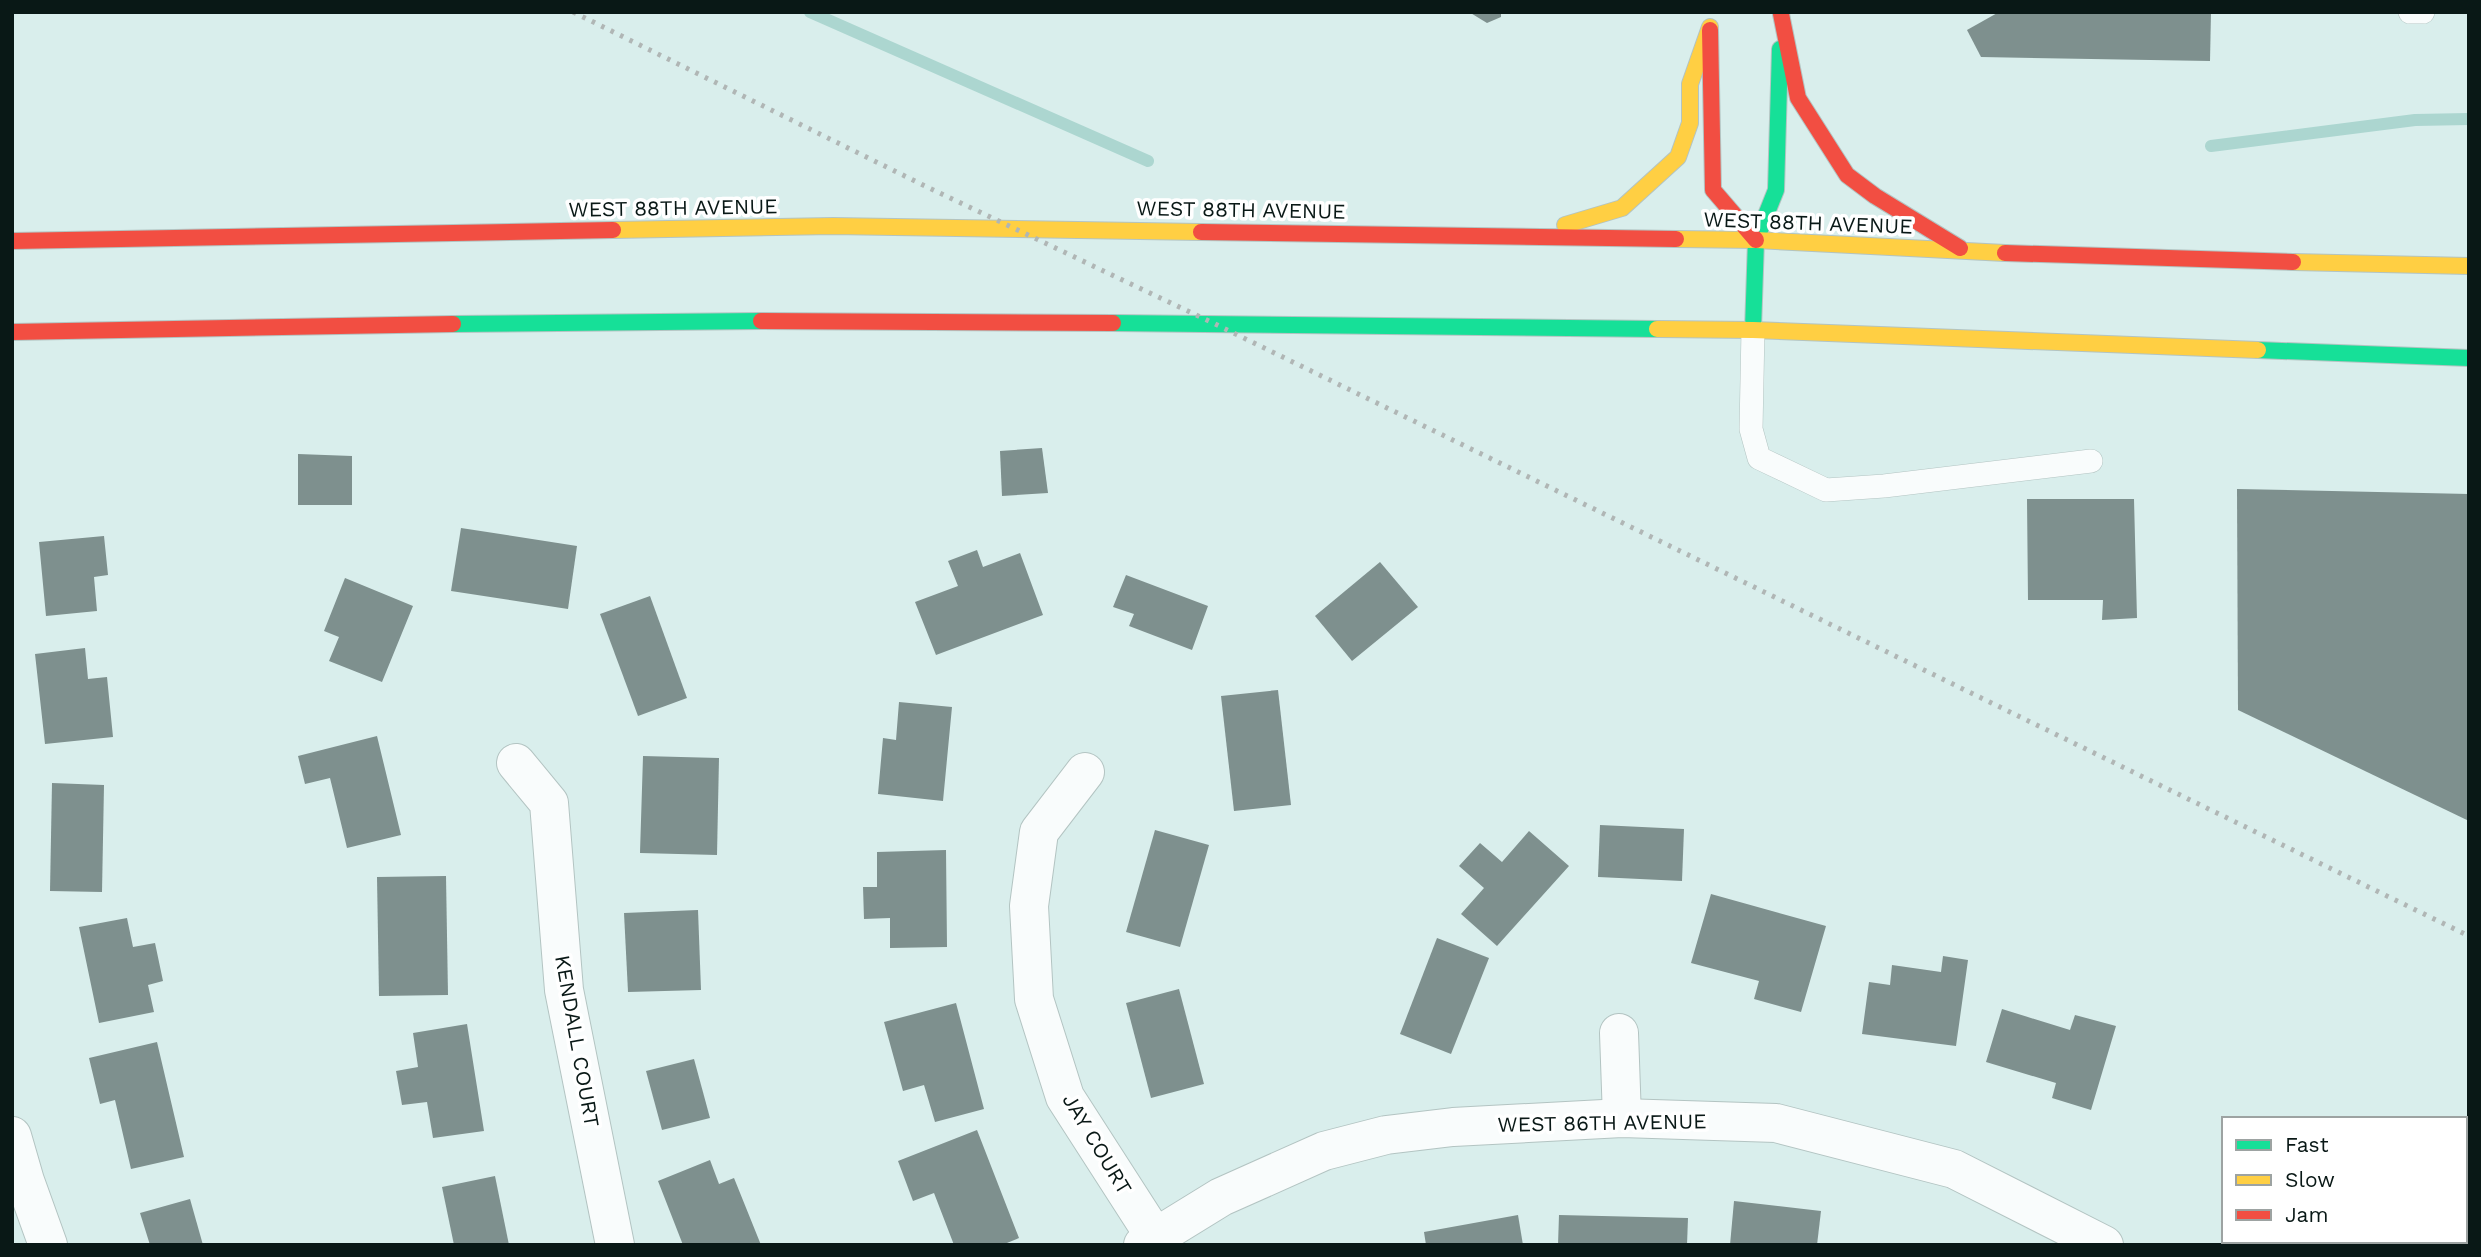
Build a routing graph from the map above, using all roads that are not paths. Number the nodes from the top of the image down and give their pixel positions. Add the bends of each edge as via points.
1 (2410, 12) edge
2 (2423, 12) edge
3 (1781, 13) edge
4 (1710, 20) edge
5 (1528, 236) junction
6 (1756, 240) junction
7 (12, 241) edge
8 (1965, 251) junction
9 (2469, 266) edge
10 (1754, 330) junction
11 (12, 332) edge
12 (46, 332) junction
13 (12, 352) edge
14 (2469, 358) edge
15 (2091, 461) dead end
16 (516, 763) dead end
17 (1085, 772) dead end
18 (1619, 1033) dead end
19 (1622, 1118) junction
20 (12, 1136) edge
21 (1149, 1241) edge
22 (48, 1245) edge
23 (615, 1245) edge
24 (2104, 1245) edge

1 - 2 lane
3 - 6 main road via 1776,190
3 - 8 main road via 1798,97 1847,175
4 - 5 main road via 1690,84 1690,123 1678,157 1622,208
4 - 6 main road via 1713,190
5 - 6 main road, WEST 88TH AVENUE
5 - 7 main road, WEST 88TH AVENUE via 833,226
6 - 8 main road, WEST 88TH AVENUE
6 - 10 main road
8 - 9 main road, WEST 88TH AVENUE
10 - 12 main road via 657,320
10 - 14 main road
10 - 15 lane via 1751,429 1759,458 1826,489
11 - 12 main road
12 - 13 lane
16 - 23 street, KENDALL COURT via 549,803 564,990
17 - 21 street, JAY COURT via 1039,832 1028,906 1034,999 1065,1097
18 - 19 street
19 - 21 street, WEST 86TH AVENUE via 1454,1127 1386,1135 1324,1151 1221,1197
19 - 24 street, WEST 86TH AVENUE via 1776,1123 1954,1169
20 - 22 street

